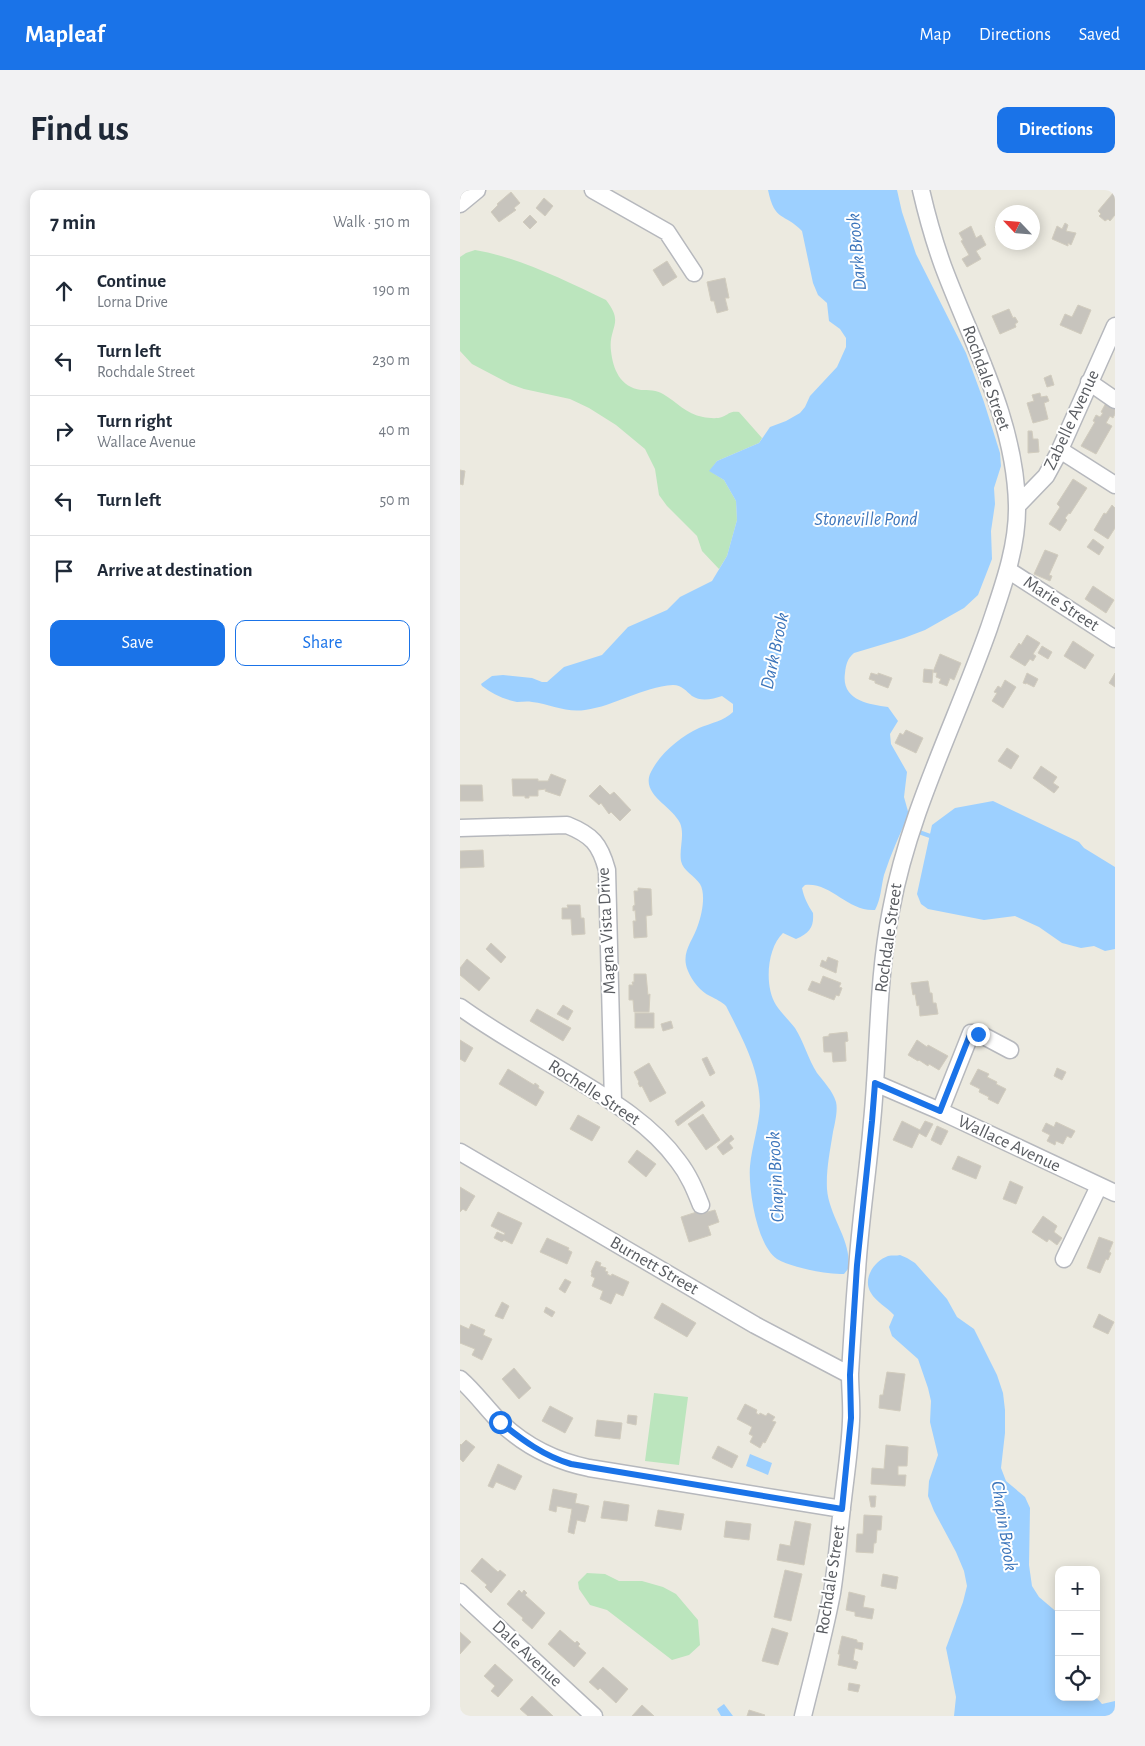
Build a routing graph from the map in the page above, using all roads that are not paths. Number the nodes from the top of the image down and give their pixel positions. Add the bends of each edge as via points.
1 (477, 190) edge
2 (593, 190) edge
3 (921, 190) edge
4 (460, 204) edge
5 (694, 273) dead end
6 (1115, 326) edge
7 (1089, 382) junction
8 (1115, 400) edge
9 (1060, 450) junction
10 (1115, 486) edge
11 (1017, 506) junction
12 (1008, 570) junction
13 (1115, 639) edge
14 (460, 828) edge
15 (460, 1007) edge
16 (1010, 1050) dead end
17 (875, 1083) junction
18 (613, 1102) junction
19 (940, 1111) junction
20 (460, 1152) edge
21 (1094, 1183) junction
22 (1115, 1193) edge
23 (701, 1205) dead end
24 (1061, 1254) dead end
25 (850, 1375) junction
26 (460, 1379) edge
27 (842, 1509) junction
28 (460, 1592) edge
29 (594, 1716) edge
30 (803, 1716) edge

1 - 4 street
2 - 5 street via 667,232
3 - 11 street, Rochdale Street via 943,266 984,363 1003,418
6 - 7 street, Zabelle Avenue
7 - 8 street
7 - 9 street, Zabelle Avenue
9 - 10 street
9 - 11 street, Zabelle Avenue via 1046,476
11 - 12 street, Rochdale Street
12 - 13 street, Marie Street
12 - 17 street, Rochdale Street via 982,649 911,831 896,883 883,967
14 - 18 street, Magna Vista Drive via 567,825 589,836 600,850 607,870
15 - 18 street, Rochelle Street
16 - 19 street via 971,1032
17 - 19 street, Wallace Avenue
17 - 25 street, Rochdale Street
18 - 23 street, Rochelle Street via 650,1131 678,1160
19 - 21 street, Wallace Avenue
20 - 25 street, Burnett Street via 755,1325
21 - 22 street, Wallace Avenue
21 - 24 street
25 - 27 street, Rochdale Street via 851,1418
26 - 27 street via 500,1422 535,1448 562,1462
27 - 30 street, Rochdale Street via 831,1598
28 - 29 street, Dale Avenue

